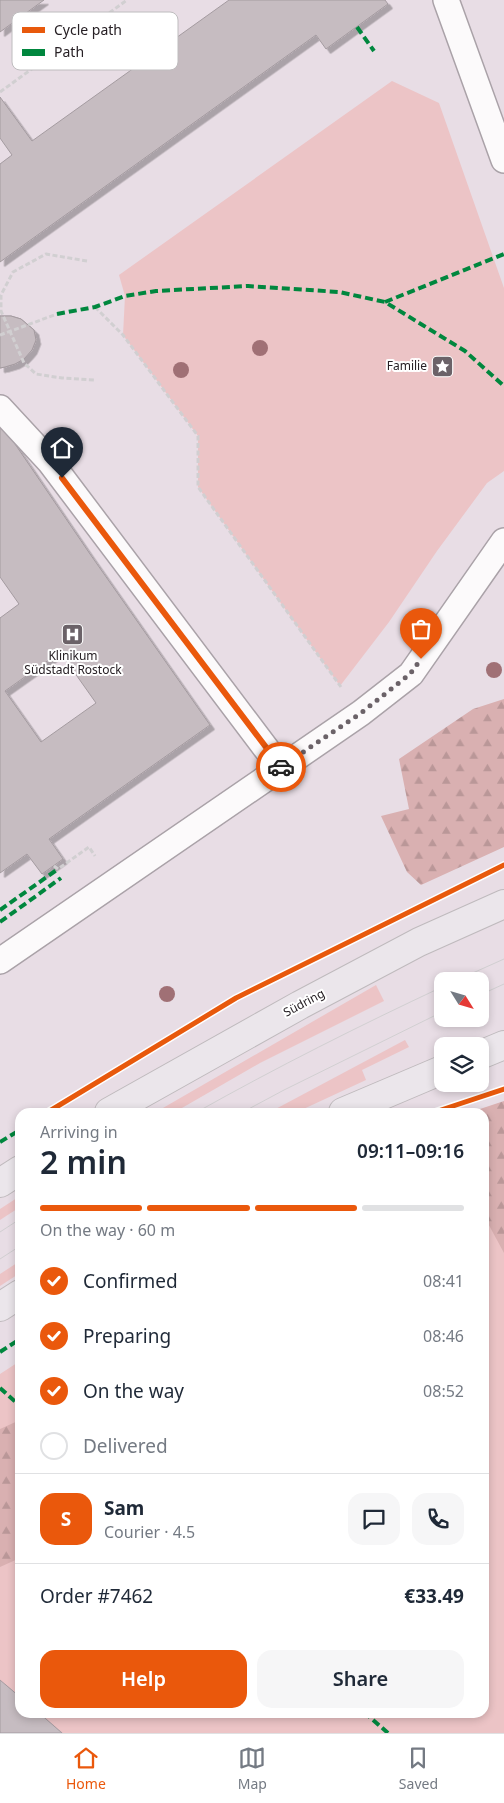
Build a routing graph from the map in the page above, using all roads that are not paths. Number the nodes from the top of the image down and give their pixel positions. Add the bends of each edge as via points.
1 (449, 1) edge
2 (504, 160) edge
3 (0, 408) edge
4 (504, 541) edge
5 (280, 768) junction
6 (504, 904) edge
7 (0, 961) edge
8 (504, 1045) edge
9 (489, 1051) edge
10 (434, 1073) edge
11 (116, 1108) edge
12 (352, 1108) edge
13 (15, 1173) edge
14 (0, 1183) edge
15 (15, 1297) edge
16 (0, 1307) edge

1 - 2 lane
3 - 5 lane via 50,462
4 - 5 lane via 410,674 361,713
5 - 7 lane
6 - 11 main road, Südring via 419,942
8 - 9 main road
10 - 12 main road
13 - 14 main road
15 - 16 main road

